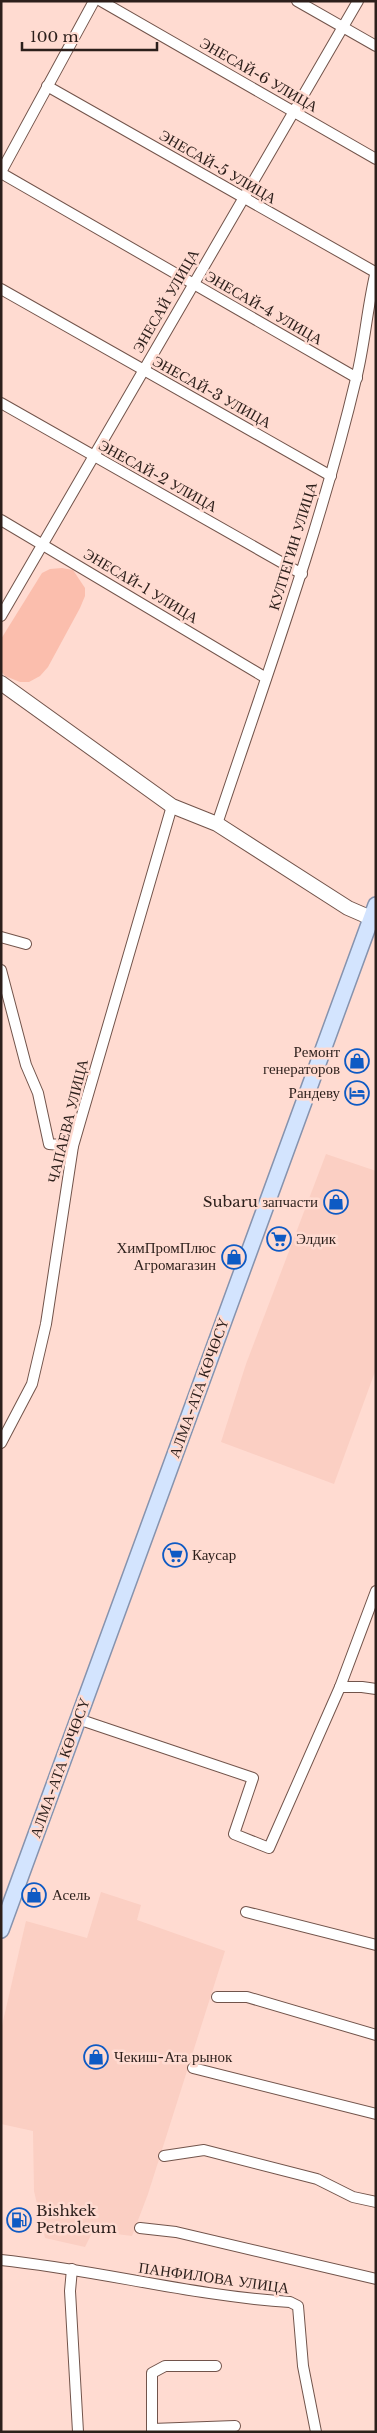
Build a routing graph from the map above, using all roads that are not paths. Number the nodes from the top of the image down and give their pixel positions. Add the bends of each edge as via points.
1 (94, 1) edge
2 (101, 1) edge
3 (297, 1) edge
4 (358, 1) edge
5 (342, 27) junction
6 (376, 46) edge
7 (47, 86) junction
8 (293, 112) junction
9 (376, 159) edge
10 (1, 172) edge
11 (243, 198) junction
12 (376, 272) edge
13 (193, 285) junction
14 (1, 289) edge
15 (143, 370) junction
16 (357, 378) junction
17 (1, 403) edge
18 (93, 457) junction
19 (331, 476) junction
20 (1, 520) edge
21 (43, 545) junction
22 (302, 574) junction
23 (1, 616) edge
24 (266, 678) junction
25 (1, 683) edge
26 (172, 806) junction
27 (217, 824) junction
28 (373, 911) edge
29 (1, 937) edge
30 (26, 944) dead end
31 (1, 970) edge
32 (73, 1146) junction
33 (1, 1443) edge
34 (376, 1591) edge
35 (374, 1604) edge
36 (340, 1687) junction
37 (376, 1689) edge
38 (78, 1719) junction
39 (246, 1912) dead end
40 (1, 1930) edge
41 (376, 1945) edge
42 (217, 1997) dead end
43 (376, 2035) edge
44 (193, 2068) dead end
45 (376, 2114) edge
46 (164, 2156) dead end
47 (376, 2202) edge
48 (140, 2228) dead end
49 (1, 2260) edge
50 (72, 2269) junction
51 (376, 2279) edge
52 (216, 2366) dead end
53 (235, 2426) dead end
54 (152, 2430) edge
55 (78, 2432) edge
56 (316, 2432) edge

1 - 7 street
2 - 8 street, ЭНЕСАЙ-6 УЛИЦА
3 - 5 street
4 - 5 street, ЭНЕСАЙ УЛИЦА
5 - 6 street
5 - 8 street, ЭНЕСАЙ УЛИЦА
7 - 10 street
7 - 11 street, ЭНЕСАЙ-5 УЛИЦА
8 - 9 street, ЭНЕСАЙ-6 УЛИЦА
8 - 11 street, ЭНЕСАЙ УЛИЦА
10 - 13 street, ЭНЕСАЙ-4 УЛИЦА
11 - 12 street, ЭНЕСАЙ-5 УЛИЦА
11 - 13 street, ЭНЕСАЙ УЛИЦА
12 - 16 street, КУЛТЕГИН УЛИЦА
13 - 15 street, ЭНЕСАЙ УЛИЦА
13 - 16 street, ЭНЕСАЙ-4 УЛИЦА
14 - 15 street, ЭНЕСАЙ-3 УЛИЦА
15 - 18 street, ЭНЕСАЙ УЛИЦА
15 - 19 street, ЭНЕСАЙ-3 УЛИЦА
16 - 19 street, КУЛТЕГИН УЛИЦА
17 - 18 street, ЭНЕСАЙ-2 УЛИЦА
18 - 21 street, ЭНЕСАЙ УЛИЦА
18 - 22 street, ЭНЕСАЙ-2 УЛИЦА
19 - 22 street, КУЛТЕГИН УЛИЦА
20 - 21 street, ЭНЕСАЙ-1 УЛИЦА
21 - 23 street, ЭНЕСАЙ УЛИЦА
21 - 24 street, ЭНЕСАЙ-1 УЛИЦА
22 - 24 street, КУЛТЕГИН УЛИЦА
24 - 27 street, КУЛТЕГИН УЛИЦА
25 - 26 street
26 - 27 street
26 - 32 street, ЧАПАЕВА УЛИЦА
27 - 28 street via 348,908
28 - 38 main road, АЛМА-АТА КӨЧӨСҮ
29 - 30 street
31 - 32 street via 26,1065 38,1093 49,1144
32 - 33 street, ЧАПАЕВА УЛИЦА via 46,1324 32,1384
34 - 35 street
35 - 36 street
36 - 37 street
36 - 38 street via 269,1848 234,1834 253,1778
38 - 40 main road, АЛМА-АТА КӨЧӨСҮ
39 - 41 street
42 - 43 street via 247,1997
44 - 45 street
46 - 47 street via 204,2150 317,2178 354,2197
48 - 51 street via 176,2232
49 - 50 street, ПАНФИЛОВА УЛИЦА
50 - 55 street via 70,2290
50 - 56 street, ПАНФИЛОВА УЛИЦА via 126,2280 290,2302 298,2306 303,2366
52 - 54 street via 165,2366 152,2373
53 - 54 street

